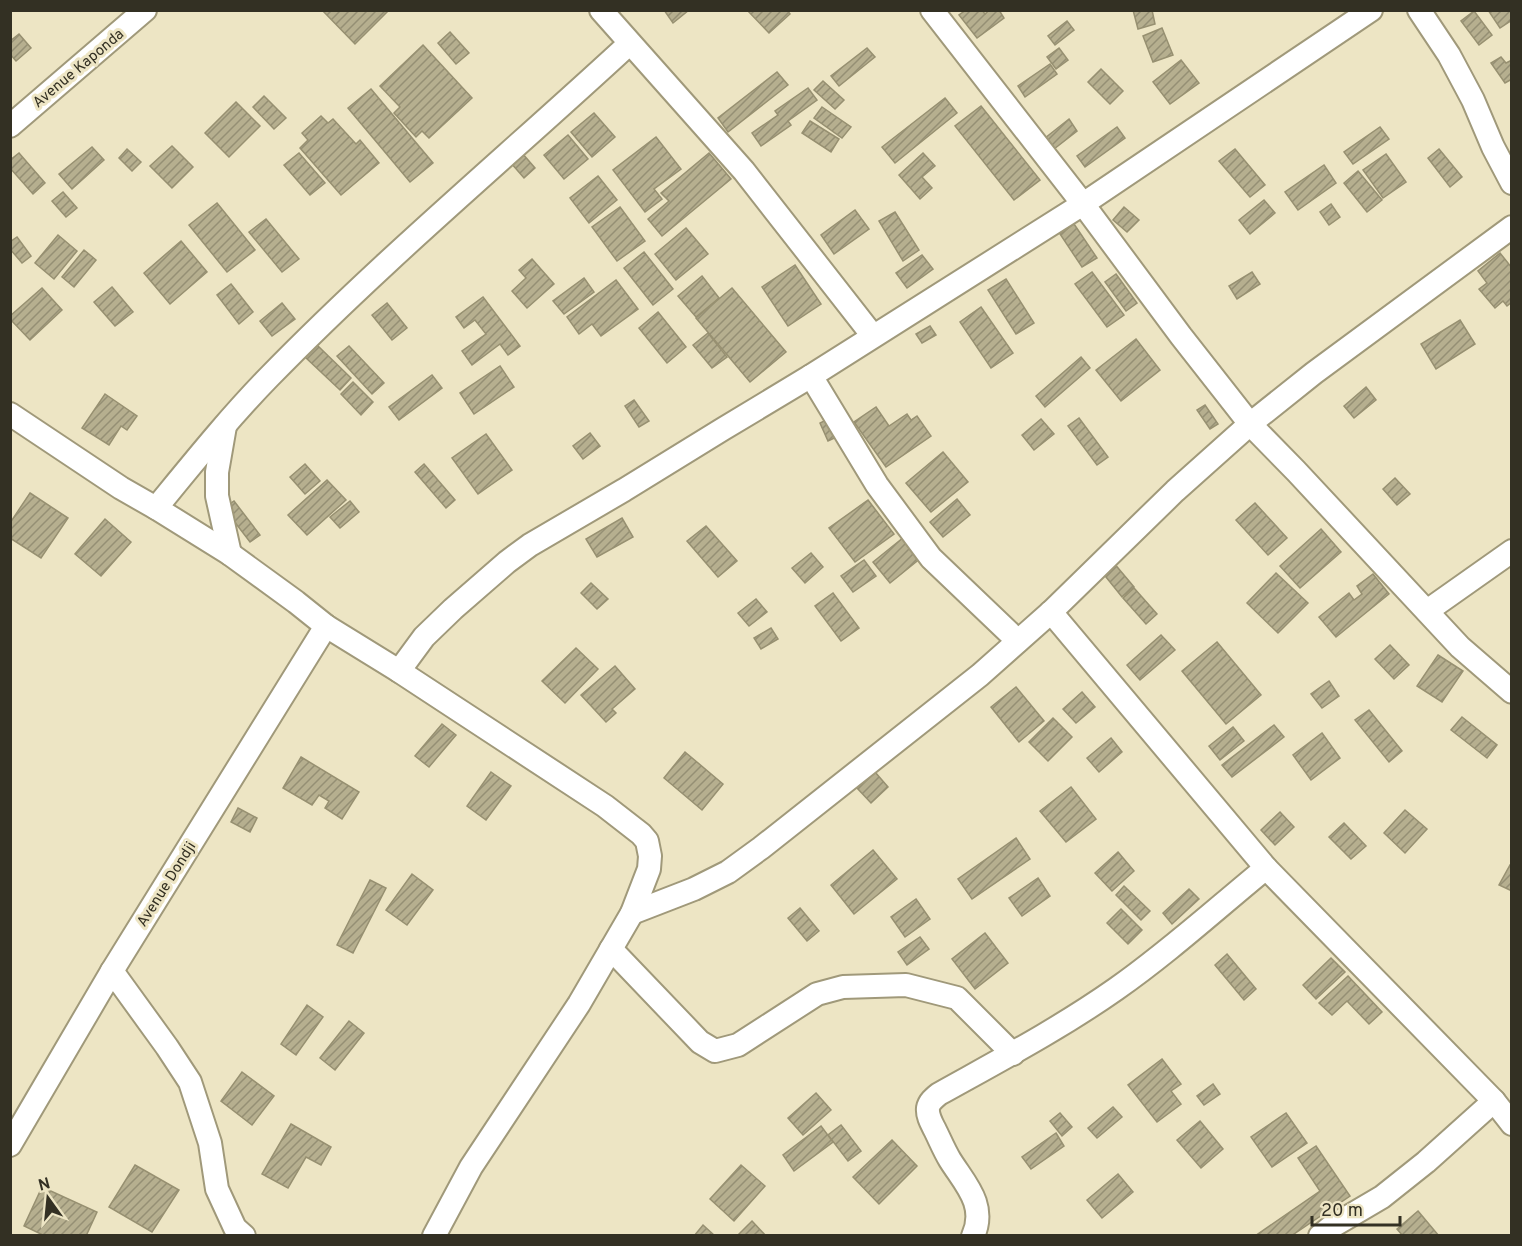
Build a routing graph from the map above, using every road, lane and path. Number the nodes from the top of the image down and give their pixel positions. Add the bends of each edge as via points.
1 (145, 10) edge
2 (601, 10) edge
3 (932, 10) edge
4 (1371, 10) edge
5 (1419, 10) edge
6 (629, 44) junction
7 (10, 126) edge
8 (1512, 183) edge
9 (1083, 204) junction
10 (1512, 227) edge
11 (873, 336) junction
12 (811, 376) junction
13 (10, 414) edge
14 (225, 424) junction
15 (1250, 424) junction
16 (156, 508) junction
17 (1512, 551) edge
18 (230, 554) junction
19 (1427, 611) junction
20 (1051, 612) junction
21 (326, 626) junction
22 (1018, 641) junction
23 (399, 671) junction
24 (1512, 692) edge
25 (1266, 868) junction
26 (633, 914) junction
27 (611, 949) junction
28 (112, 971) junction
29 (1013, 1054) junction
30 (1494, 1101) junction
31 (1512, 1124) edge
32 (10, 1145) edge
33 (981, 1232) edge
34 (244, 1236) edge
35 (434, 1236) edge
36 (1320, 1236) edge

1 - 7 street, Avenue Kaponda
2 - 6 street
3 - 9 street
4 - 9 street
5 - 8 street via 1473,100
6 - 11 street via 744,171
6 - 14 street via 358,290
9 - 11 street
9 - 15 street
10 - 15 street
11 - 12 street
12 - 22 street via 877,485 932,558
12 - 23 street via 522,550 453,609
13 - 16 street
14 - 16 street
14 - 18 street via 217,496
15 - 19 street
15 - 20 street via 1175,490
16 - 18 street
17 - 19 street
18 - 21 street
19 - 24 street via 1460,647
20 - 22 street
20 - 25 street
21 - 23 street
21 - 28 street, Avenue Dondji
22 - 26 street via 728,872
23 - 26 street via 605,806 641,834 647,842 649,869
25 - 29 street via 1118,988
25 - 30 street
26 - 27 street
27 - 29 street via 700,1042 715,1051 738,1046 817,994 843,987 906,986 957,998
27 - 35 street via 471,1167
28 - 32 street, Avenue Dondji
28 - 34 street via 190,1082 210,1143 217,1189 235,1228
29 - 33 street via 939,1094 928,1107 948,1157 975,1200
30 - 31 street
30 - 36 street via 1382,1197

